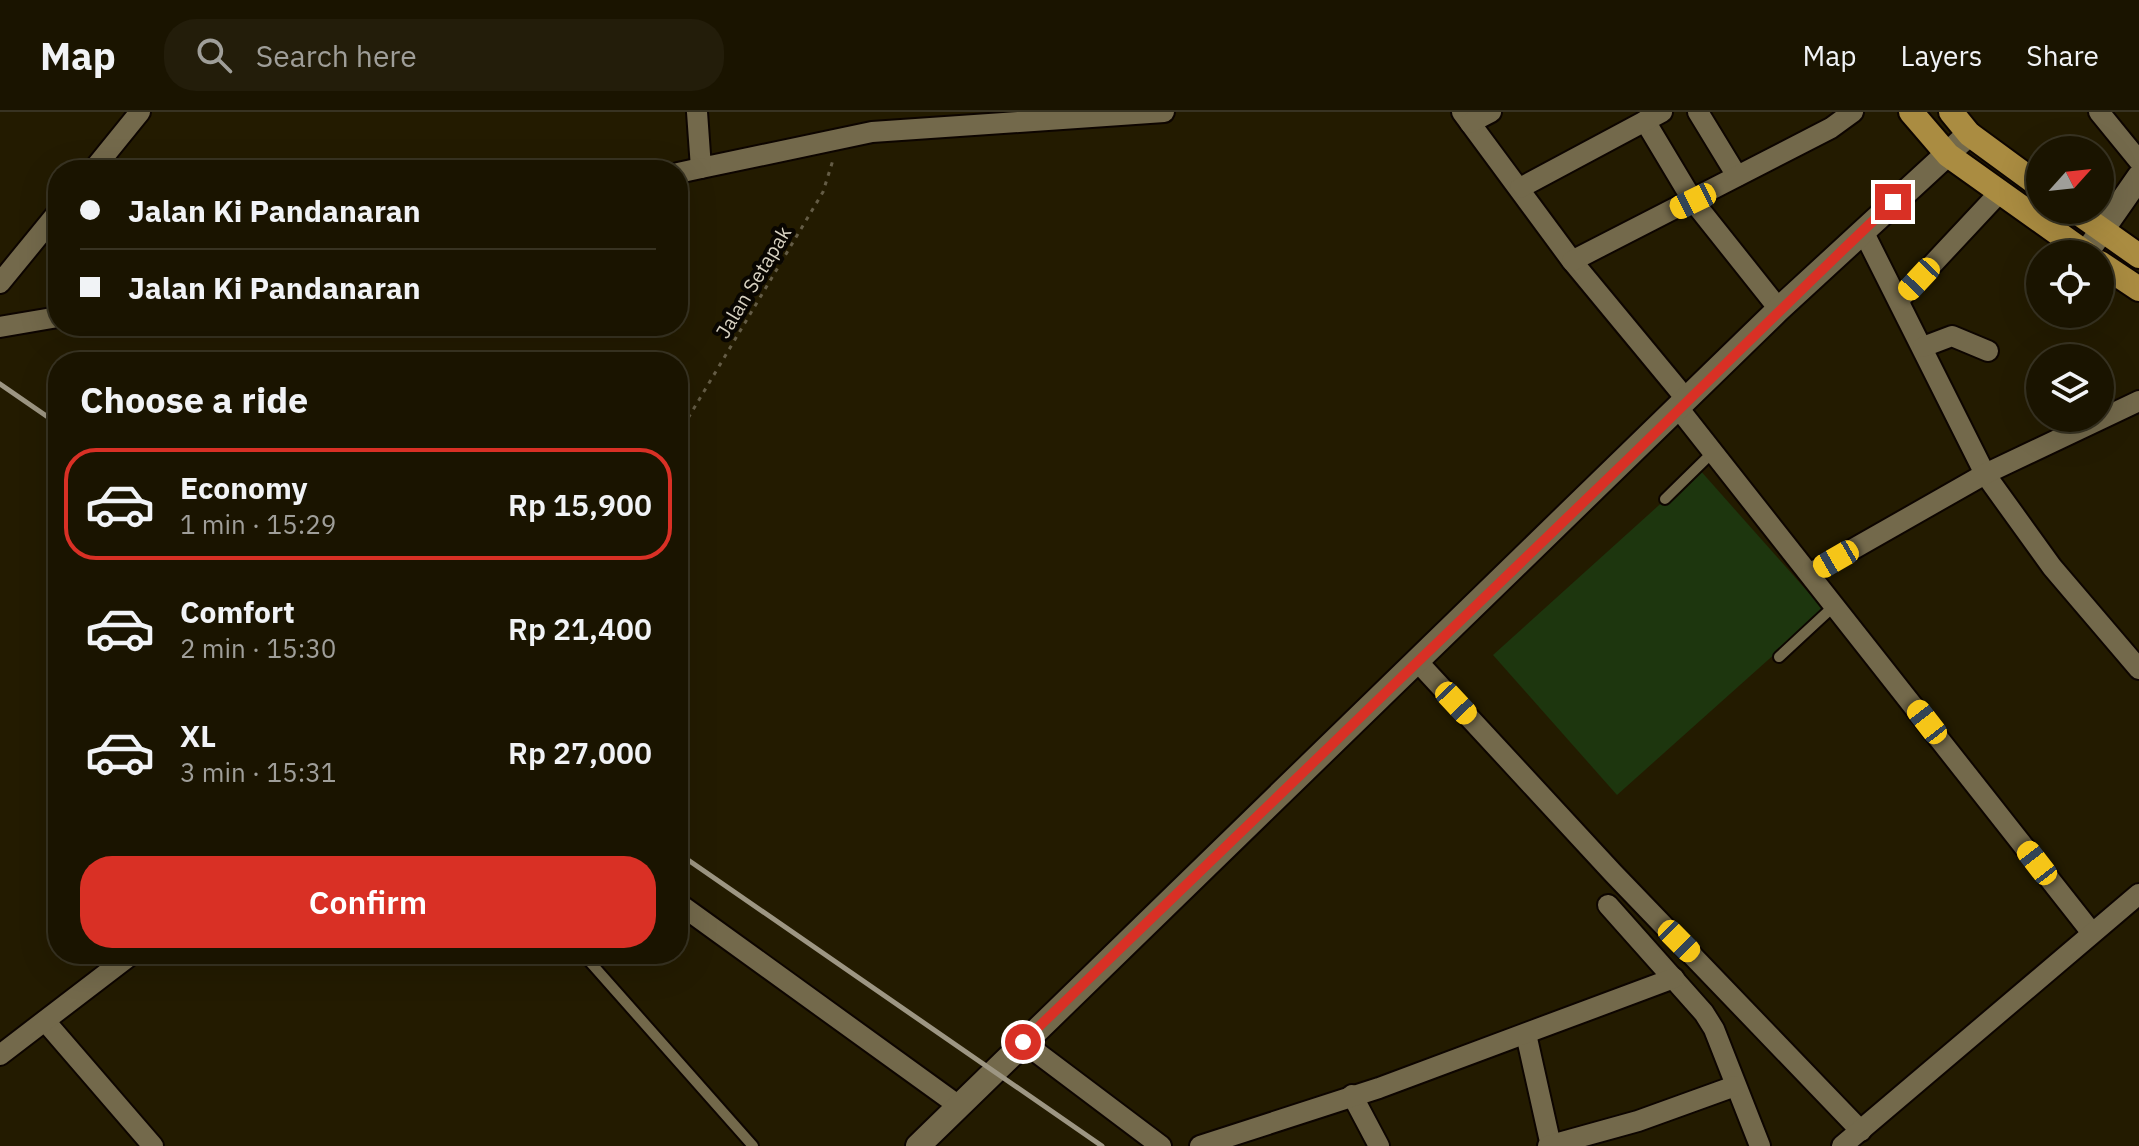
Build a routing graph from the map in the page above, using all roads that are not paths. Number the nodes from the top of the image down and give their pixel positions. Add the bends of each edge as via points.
1 (140, 112) edge
2 (697, 112) edge
3 (1164, 112) edge
4 (1491, 112) edge
5 (1698, 112) edge
6 (1853, 112) edge
7 (1911, 112) edge
8 (1951, 112) edge
9 (2099, 112) edge
10 (1053, 116) edge
11 (1653, 116) edge
12 (1466, 117) edge
13 (1969, 134) junction
14 (1948, 155) junction
15 (101, 160) edge
16 (2139, 161) edge
17 (701, 168) junction
18 (688, 171) edge
19 (1737, 176) junction
20 (2026, 176) edge
21 (2139, 177) edge
22 (1520, 188) junction
23 (2000, 192) junction
24 (1693, 201) junction
25 (48, 224) edge
26 (2093, 224) edge
27 (2101, 230) junction
28 (1863, 231) junction
29 (2067, 240) edge
30 (2095, 240) edge
31 (2139, 256) edge
32 (1572, 261) junction
33 (2114, 272) edge
34 (0, 283) edge
35 (2139, 289) edge
36 (1899, 300) junction
37 (1779, 309) junction
38 (48, 319) edge
39 (0, 327) edge
40 (1923, 347) junction
41 (1988, 351) dead end
42 (2139, 401) edge
43 (1683, 405) junction
44 (1713, 452) junction
45 (1985, 474) junction
46 (1665, 499) dead end
47 (1811, 573) junction
48 (1836, 604) junction
49 (1779, 657) dead end
50 (1417, 661) junction
51 (2139, 669) edge
52 (2139, 894) edge
53 (1608, 905) dead end
54 (688, 910) edge
55 (2092, 933) junction
56 (119, 964) edge
57 (592, 964) edge
58 (1674, 978) junction
59 (45, 1021) junction
60 (1526, 1034) junction
61 (1023, 1042) junction
62 (0, 1055) edge
63 (1735, 1086) junction
64 (1352, 1095) junction
65 (959, 1106) junction
66 (1861, 1131) junction
67 (926, 1144) edge
68 (153, 1146) edge
69 (753, 1146) edge
70 (1161, 1146) edge
71 (1200, 1146) edge
72 (1379, 1146) edge
73 (1550, 1146) edge
74 (1760, 1146) edge
75 (1842, 1146) edge

1 - 15 street
2 - 17 street
3 - 10 street
4 - 12 street
5 - 19 street
6 - 19 street
7 - 14 highway
8 - 13 highway
9 - 16 street
10 - 17 street via 840,137
11 - 22 street
11 - 24 street
12 - 22 street
13 - 14 main road
13 - 20 highway
14 - 23 highway
14 - 28 main road
17 - 18 street
19 - 24 street
21 - 27 main road
22 - 32 street
23 - 29 highway
23 - 36 street
24 - 32 street
24 - 37 street
25 - 34 street
26 - 27 highway
27 - 30 main road
27 - 31 highway
28 - 36 street
28 - 37 main road
32 - 43 street
33 - 35 highway
36 - 40 street
37 - 43 main road
38 - 39 street
40 - 41 street via 1952,336
40 - 45 street
42 - 45 street
43 - 44 street
43 - 50 main road
44 - 46 lane
44 - 47 street
45 - 47 street
45 - 51 street via 2052,567
47 - 48 street
48 - 49 lane
48 - 55 street
50 - 61 main road
50 - 66 street
52 - 55 street
53 - 58 street
54 - 65 street
55 - 66 street
56 - 59 street
57 - 69 lane
58 - 60 street
58 - 63 street via 1714,1029
59 - 62 street
59 - 68 street
60 - 64 street
60 - 73 street
61 - 65 main road
61 - 70 street
63 - 73 street
63 - 74 street
64 - 71 street
64 - 72 street
65 - 67 main road
66 - 75 street

